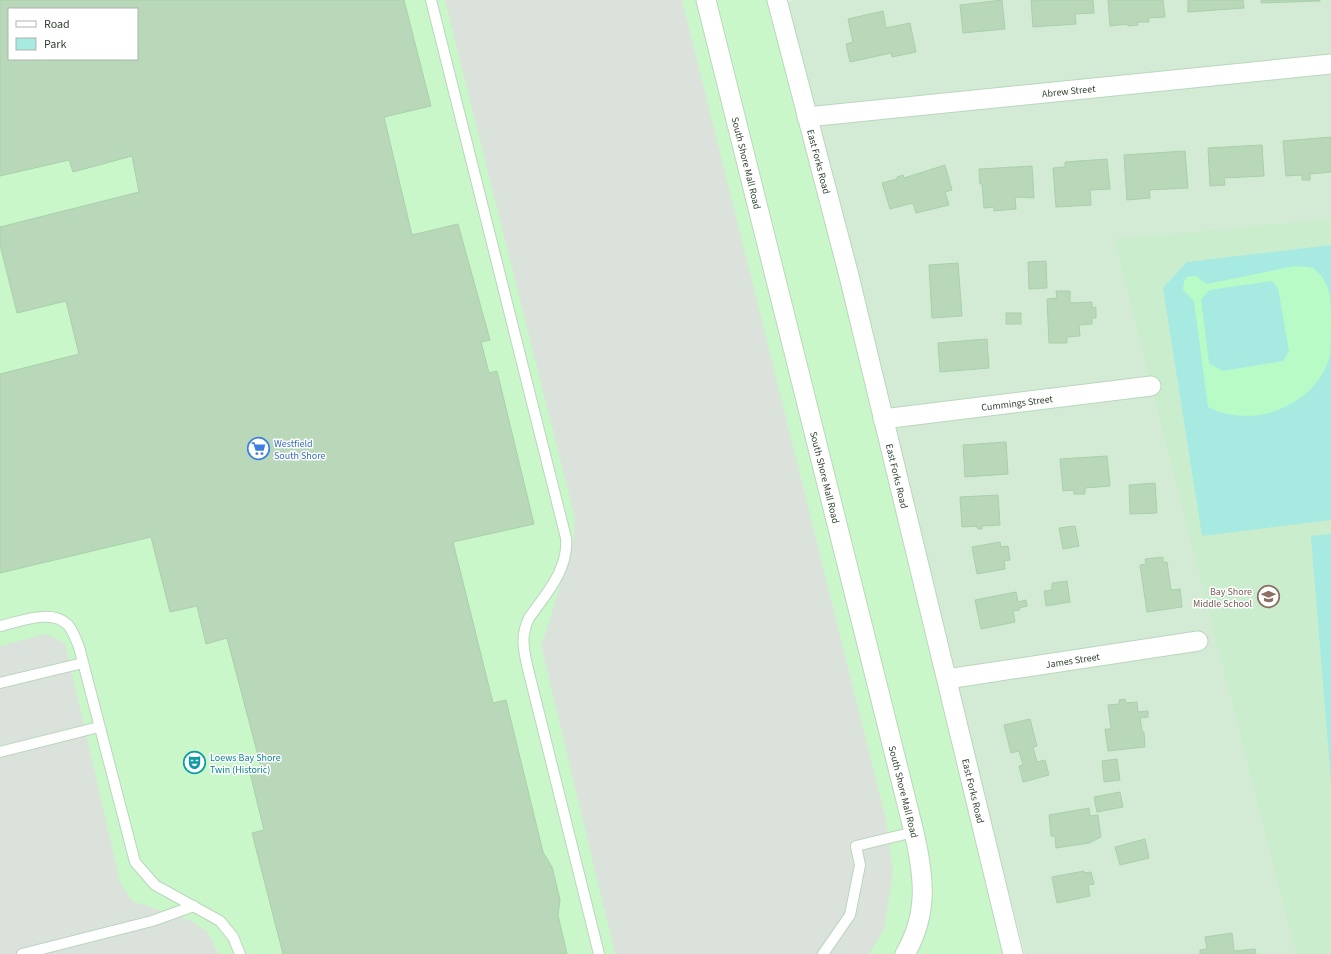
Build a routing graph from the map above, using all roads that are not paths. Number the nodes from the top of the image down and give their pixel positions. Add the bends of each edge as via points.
1 (431, 0) edge
2 (706, 0) edge
3 (777, 0) edge
4 (1331, 64) edge
5 (807, 117) junction
6 (1151, 386) dead end
7 (883, 419) junction
8 (0, 626) edge
9 (1198, 641) dead end
10 (83, 663) junction
11 (947, 679) junction
12 (0, 683) edge
13 (100, 727) junction
14 (0, 752) edge
15 (914, 832) junction
16 (194, 906) junction
17 (22, 954) edge
18 (240, 954) edge
19 (599, 954) edge
20 (823, 954) edge
21 (905, 954) edge
22 (1013, 954) edge

1 - 19 lane via 566,538 564,563 529,618 522,640
2 - 15 street, South Shore Mall Road
3 - 5 street, East Forks Road
4 - 5 street, Abrew Street
5 - 7 street, East Forks Road
6 - 7 street, Cummings Street
7 - 11 street, East Forks Road
8 - 10 lane via 37,617 57,617 73,632
9 - 11 street, James Street
10 - 12 lane
10 - 13 lane
11 - 22 street, East Forks Road
13 - 14 lane
13 - 16 lane via 135,862 155,885
15 - 20 lane via 856,846 860,865 850,915
15 - 21 street, South Shore Mall Road via 921,862 923,895 916,927
16 - 17 lane via 152,921
16 - 18 lane via 220,921 233,937

